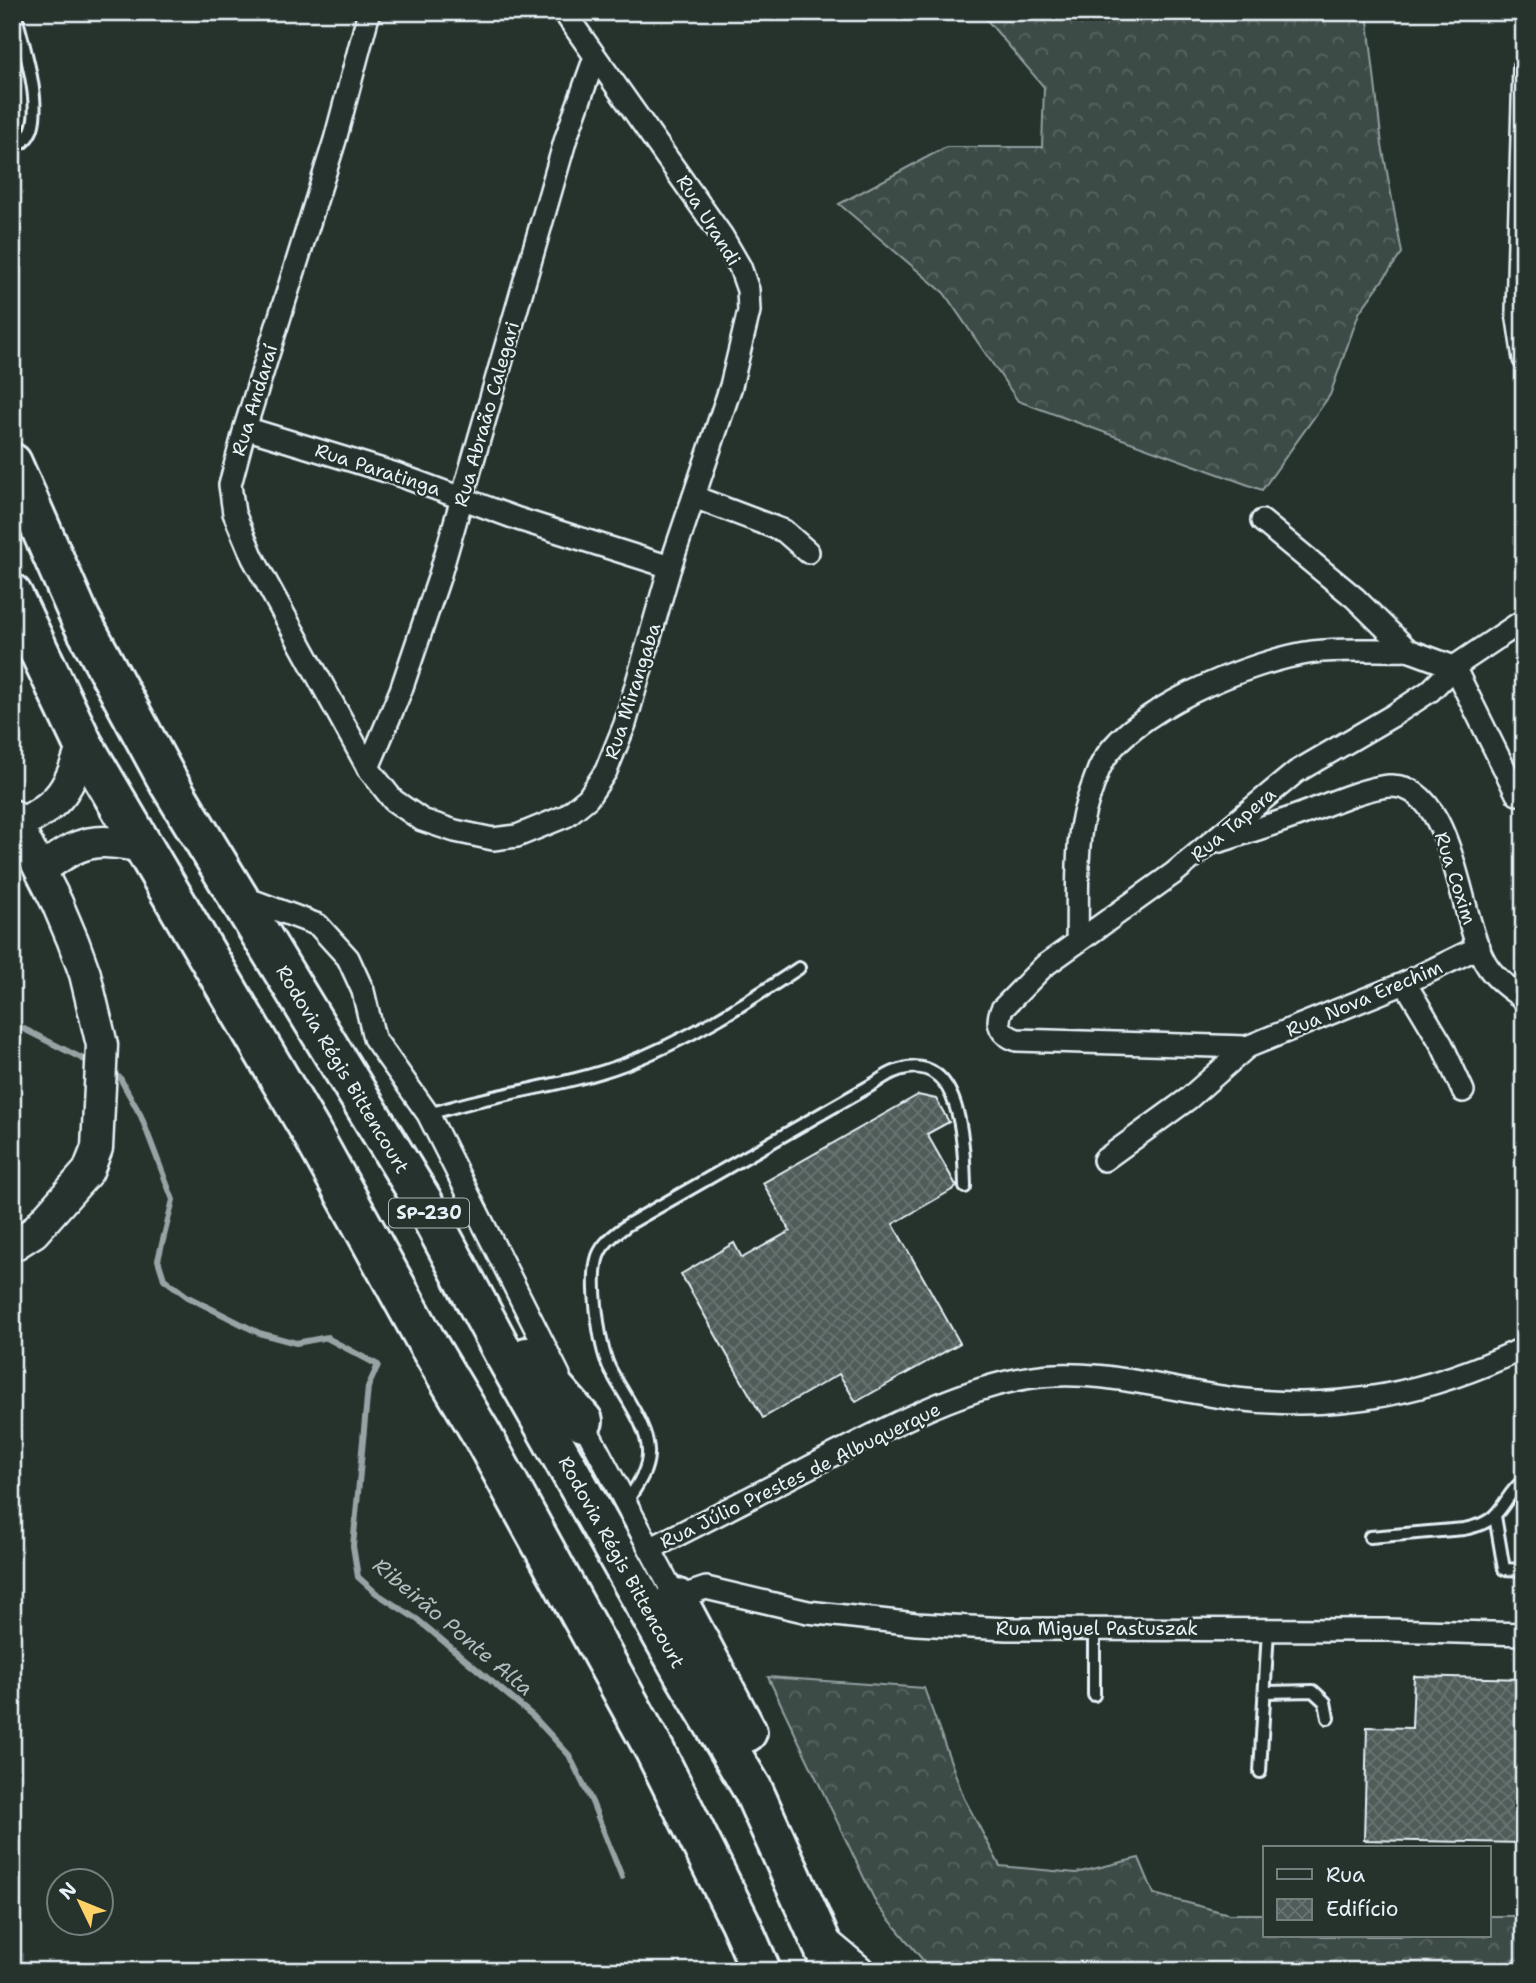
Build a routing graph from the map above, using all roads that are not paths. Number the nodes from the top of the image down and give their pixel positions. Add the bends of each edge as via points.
1 (15, 12) edge
2 (369, 12) edge
3 (564, 12) edge
4 (595, 57) junction
5 (1524, 67) edge
6 (12, 149) edge
7 (1524, 359) edge
8 (244, 428) junction
9 (12, 463) edge
10 (462, 497) junction
11 (694, 497) junction
12 (1262, 521) dead end
13 (808, 552) dead end
14 (670, 567) junction
15 (12, 594) edge
16 (1524, 620) edge
17 (1408, 650) junction
18 (1454, 667) junction
19 (83, 744) junction
20 (368, 768) junction
21 (1517, 794) dead end
22 (15, 820) edge
23 (1212, 843) junction
24 (144, 847) junction
25 (41, 870) junction
26 (235, 894) junction
27 (1077, 942) junction
28 (1479, 947) junction
29 (799, 968) dead end
30 (1405, 983) junction
31 (1524, 999) edge
32 (1035, 1041) joint
33 (1247, 1047) junction
34 (1462, 1091) dead end
35 (428, 1114) junction
36 (1104, 1160) dead end
37 (965, 1186) dead end
38 (422, 1200) junction
39 (12, 1247) edge
40 (1524, 1348) edge
41 (583, 1421) junction
42 (1524, 1480) edge
43 (626, 1503) junction
44 (1495, 1516) junction
45 (1370, 1537) dead end
46 (650, 1549) junction
47 (1524, 1570) edge
48 (676, 1598) junction
49 (1094, 1628) junction
50 (1268, 1629) junction
51 (1524, 1634) edge
52 (1265, 1692) junction
53 (1094, 1695) dead end
54 (1328, 1718) dead end
55 (1260, 1772) dead end
56 (753, 1790) junction
57 (827, 1954) edge
58 (761, 1971) edge
59 (859, 1971) edge

1 - 6 lane via 33,81 34,113 24,143
2 - 8 street, Rua Andaraí via 335,140
3 - 4 street, Rua Urandi
4 - 10 street, Rua Abraão Calegari via 566,138
4 - 11 street, Rua Urandi via 714,225 740,267 748,290 742,344
5 - 7 street via 1517,312
8 - 10 street, Rua Paratinga
8 - 20 street, Rua Andaraí via 230,485 234,513 253,558
9 - 26 highway, Rodovia Régis Bittencourt / SP-230 via 80,618
10 - 14 street, Rua Paratinga
10 - 20 street, Rua Abraão Calegari via 401,690
11 - 13 street via 784,531
11 - 14 street, Rua Mirangaba
12 - 17 street via 1355,597
14 - 20 street, Rua Mirangaba via 625,724 606,771 588,798 566,816 517,836 493,839 455,831 422,820 393,800
15 - 19 highway, SP-230 via 28,636
16 - 18 street, Rua Tapera
17 - 18 street
17 - 27 street via 1312,652 1262,665 1179,699 1121,738 1100,767 1080,835
18 - 21 street
18 - 23 street, Rua Tapera via 1411,704 1296,772
19 - 22 street via 72,779 59,799 39,815
19 - 24 highway, SP-230
22 - 25 street
23 - 27 street, Rua Tapera
23 - 28 street, Rua Coxim via 1362,793 1387,786 1406,787 1432,810
24 - 25 street via 111,841 83,843
24 - 58 highway, SP-230 via 482,1435 655,1751
25 - 39 street via 85,974 99,1024 97,1148 88,1171 34,1232
26 - 35 street via 318,925 334,941 348,958 363,991 374,1038
26 - 38 highway, Rodovia Régis Bittencourt / SP-230
27 - 32 street, Rua Tapera via 1023,986 998,1018 1009,1038
28 - 30 street, Rua Nova Erechim
28 - 31 street, Rua Coxim via 1488,967
29 - 35 lane via 710,1025 624,1065
30 - 33 street, Rua Nova Erechim
30 - 34 street via 1442,1045
32 - 33 street, Rua Nova Erechim
33 - 36 street, Rua Nova Erechim via 1188,1099
35 - 41 street
37 - 43 lane via 962,1134 952,1094 927,1070 897,1070 608,1240 598,1256 595,1276 601,1342 649,1453 645,1472
38 - 41 highway via 513,1339
38 - 56 highway, Rodovia Régis Bittencourt / SP-230 via 681,1669
40 - 46 street, Rua Júlio Prestes de Albuquerque via 1457,1376 1359,1401 1235,1399 1076,1374 1026,1378 910,1417
41 - 43 street
42 - 44 lane via 1511,1490
43 - 46 street
44 - 45 lane via 1464,1529
44 - 47 lane via 1504,1569
46 - 48 street
48 - 49 street, Rua Miguel Pastuszak via 706,1588 808,1612 916,1625
48 - 56 highway via 760,1757
49 - 50 street, Rua Miguel Pastuszak
49 - 53 lane
50 - 51 street, Rua Miguel Pastuszak
50 - 52 lane
52 - 54 lane via 1313,1691 1325,1702
52 - 55 lane
56 - 57 highway, Rodovia Régis Bittencourt / SP-230
57 - 59 street

